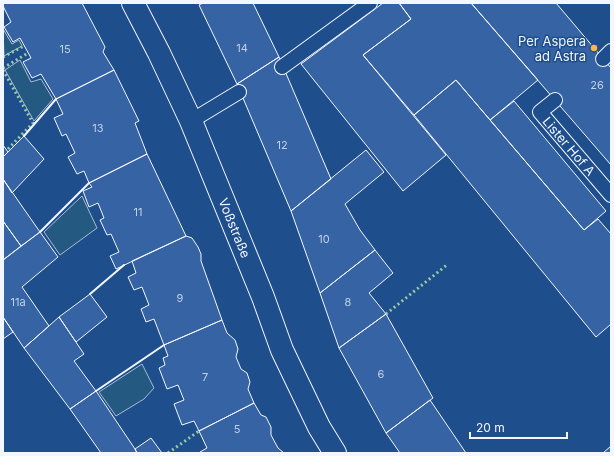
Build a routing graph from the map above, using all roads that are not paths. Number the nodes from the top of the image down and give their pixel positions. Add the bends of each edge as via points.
1 (133, 3) edge
2 (370, 3) edge
3 (282, 67) dead end
4 (239, 92) dead end
5 (555, 100) dead end
6 (191, 121) junction
7 (611, 195) edge
8 (335, 453) edge

1 - 6 street, Voßstraße
2 - 3 lane
4 - 6 lane
5 - 7 lane, Lister Hof A via 540,112
6 - 8 street, Voßstraße via 282,350 319,427

